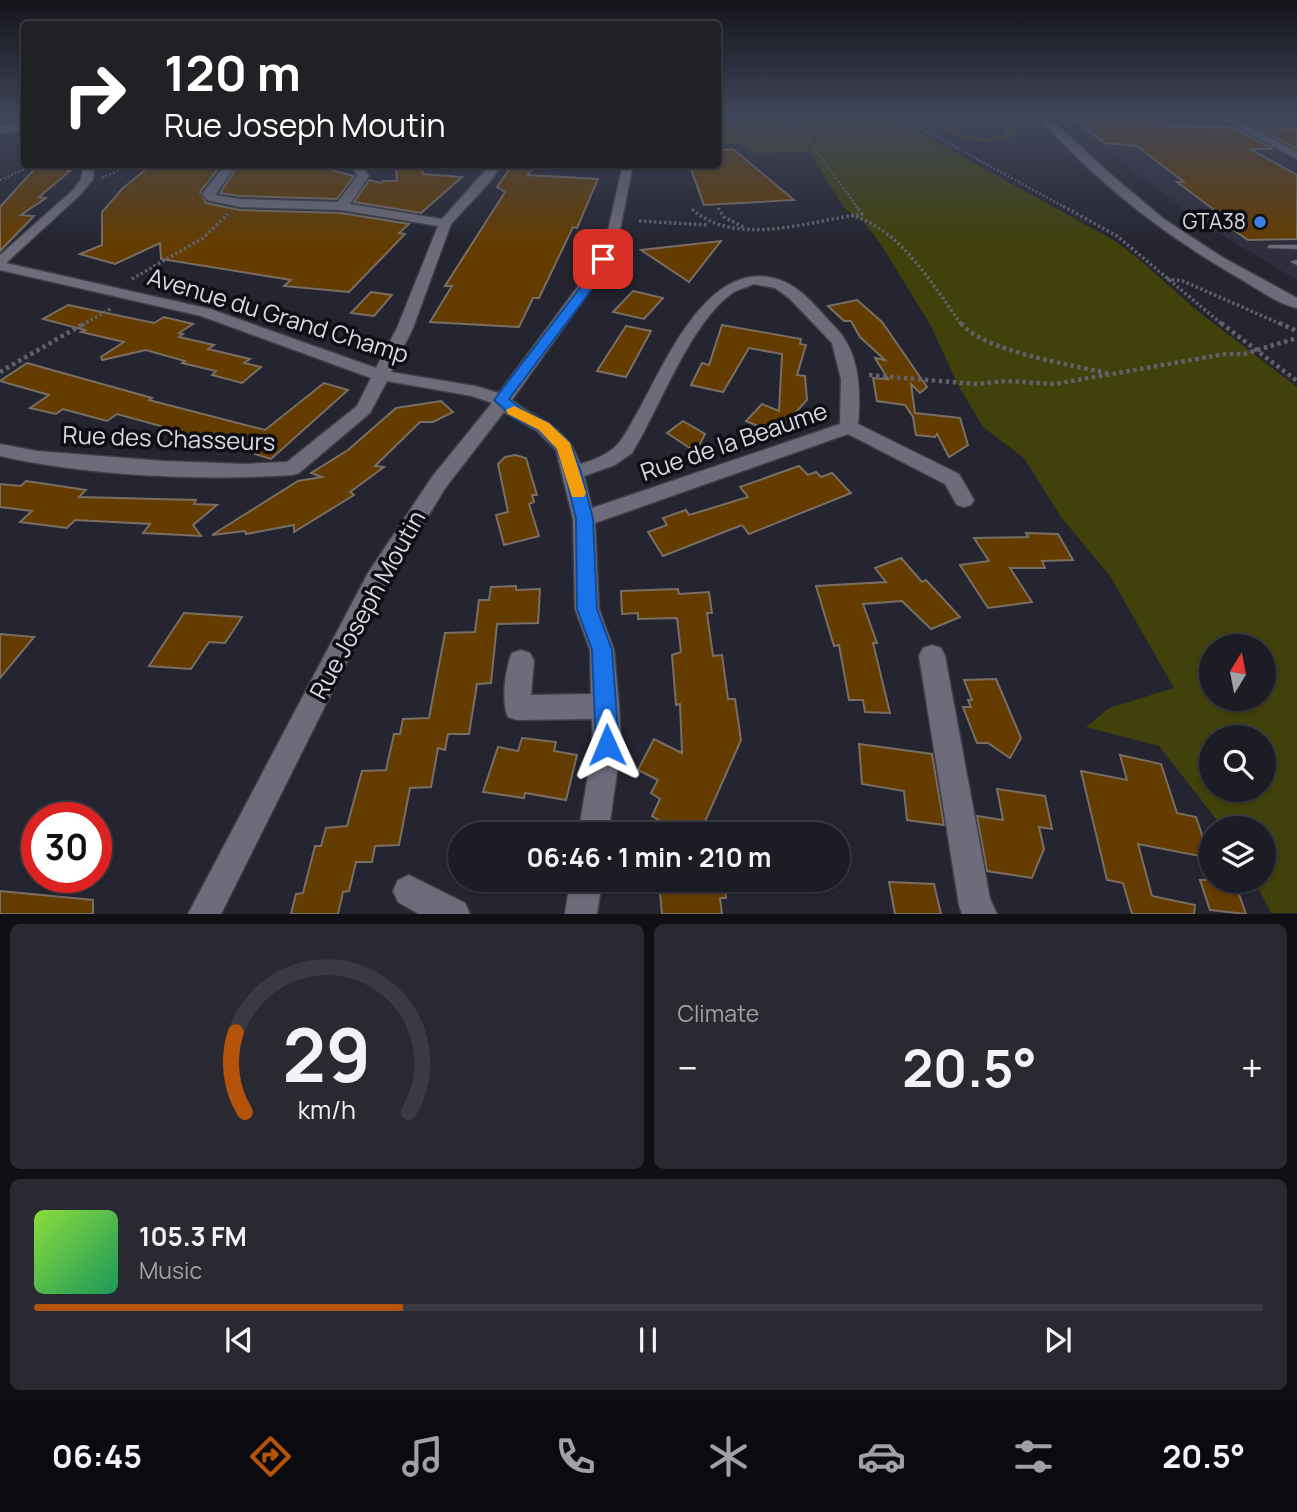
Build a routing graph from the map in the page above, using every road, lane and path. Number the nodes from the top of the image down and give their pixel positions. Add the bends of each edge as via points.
1 (822, 159) edge
2 (976, 159) edge
3 (1089, 159) edge
4 (28, 168) edge
5 (88, 168) edge
6 (124, 168) edge
7 (229, 168) edge
8 (358, 168) dead end
9 (494, 168) edge
10 (627, 168) edge
11 (87, 178) junction
12 (0, 180) edge
13 (240, 203) junction
14 (341, 206) junction
15 (718, 208) dead end
16 (692, 209) dead end
17 (851, 215) junction
18 (639, 222) dead end
19 (445, 223) junction
20 (712, 225) junction
21 (745, 228) junction
22 (1270, 247) dead end
23 (1297, 247) edge
24 (0, 264) edge
25 (1167, 279) junction
26 (113, 290) junction
27 (134, 295) junction
28 (1297, 302) edge
29 (1297, 331) edge
30 (1297, 338) edge
31 (1253, 350) junction
32 (0, 372) edge
33 (1112, 374) junction
34 (380, 375) junction
35 (866, 375) dead end
36 (1297, 381) edge
37 (501, 400) junction
38 (849, 427) junction
39 (0, 450) edge
40 (573, 472) junction
41 (964, 500) dead end
42 (584, 519) junction
43 (932, 656) dead end
44 (521, 662) dead end
45 (607, 706) junction
46 (595, 822) edge
47 (409, 891) dead end
48 (584, 892) edge
49 (204, 914) edge
50 (454, 914) edge
51 (581, 914) edge
52 (981, 914) edge

1 - 17 path via 862,214
2 - 25 path via 1117,236
3 - 28 street via 1142,208 1199,249
4 - 12 path
5 - 11 street
6 - 11 path via 107,177
7 - 13 street via 208,194 218,201
8 - 14 street via 363,176
9 - 19 street
10 - 37 street, Rue Joseph Moutin via 613,235 597,271
11 - 24 street, Avenue du Grand Champ
13 - 14 street
13 - 26 path via 203,238
14 - 19 street
15 - 21 path via 724,217
16 - 20 path
17 - 21 path
17 - 33 path via 883,230 965,329 976,336
18 - 20 path
19 - 34 street, Rue des Chasseurs via 405,328
20 - 21 path
22 - 23 lane
24 - 26 street, Avenue du Grand Champ
25 - 29 path via 1183,281
25 - 31 path
26 - 27 street, Avenue du Grand Champ
27 - 32 path
27 - 34 street, Avenue du Grand Champ via 205,312
30 - 31 path
31 - 33 path
31 - 36 path
33 - 35 path via 1055,384 975,384
34 - 37 street, Avenue du Grand Champ via 475,391
34 - 39 street, Rue des Chasseurs via 364,409 292,468 163,468 37,458
37 - 40 street, Avenue du Grand Champ via 544,427 565,447
37 - 49 street, Rue Joseph Moutin via 439,482 376,580
38 - 40 street, Rue de la Beaume via 852,405 838,340 779,285 747,280 722,294 682,346 624,450 589,469
38 - 41 street via 952,478
38 - 42 street, Rue de la Beaume
40 - 42 street, Avenue du Grand Champ
42 - 45 street, Avenue du Grand Champ via 587,609 602,650
43 - 52 street via 975,905
44 - 45 street via 517,708
45 - 46 street, Avenue du Grand Champ via 607,745
47 - 50 street
48 - 51 street

